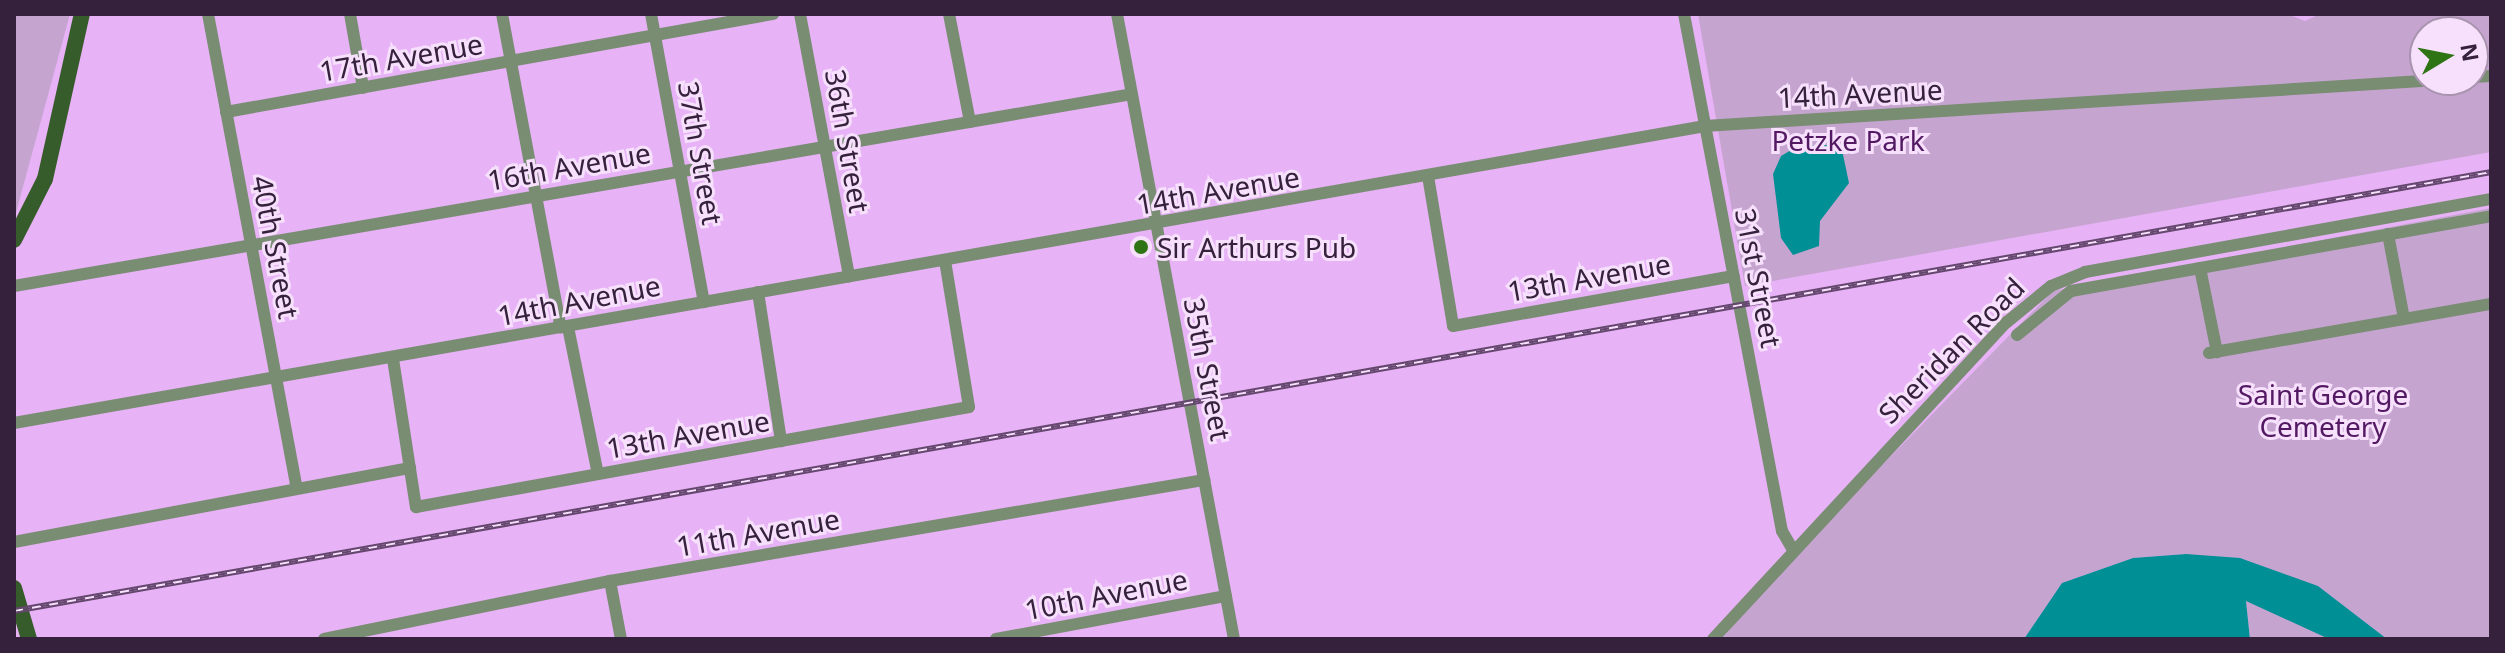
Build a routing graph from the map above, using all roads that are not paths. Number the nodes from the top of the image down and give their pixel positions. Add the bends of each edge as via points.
1 (82, 14) edge
2 (208, 14) edge
3 (350, 14) edge
4 (502, 14) edge
5 (651, 14) edge
6 (773, 14) edge
7 (800, 14) edge
8 (949, 14) edge
9 (1117, 14) edge
10 (1684, 14) edge
11 (655, 35) junction
12 (511, 61) junction
13 (2409, 82) edge
14 (363, 88) junction
15 (1132, 94) junction
16 (226, 112) junction
17 (970, 122) junction
18 (1705, 126) junction
19 (825, 147) junction
20 (680, 172) junction
21 (1428, 176) junction
22 (536, 196) junction
23 (2491, 199) edge
24 (2491, 216) edge
25 (1156, 226) junction
26 (2388, 234) junction
27 (14, 240) edge
28 (251, 245) junction
29 (945, 261) junction
30 (2200, 268) junction
31 (849, 276) junction
32 (1734, 276) junction
33 (14, 286) edge
34 (758, 292) junction
35 (704, 302) junction
36 (2491, 304) edge
37 (2404, 319) junction
38 (565, 327) junction
39 (2017, 335) dead end
40 (393, 359) junction
41 (276, 379) junction
42 (14, 423) edge
43 (781, 441) junction
44 (410, 468) junction
45 (598, 474) junction
46 (1204, 480) junction
47 (297, 488) junction
48 (14, 542) edge
49 (1792, 548) junction
50 (610, 581) junction
51 (14, 591) edge
52 (1226, 596) junction
53 (14, 614) edge
54 (328, 635) edge
55 (19, 639) edge
56 (29, 639) edge
57 (621, 639) edge
58 (996, 639) edge
59 (1234, 639) edge
60 (1713, 639) edge

1 - 27 main road via 45,179
2 - 16 street, 40th Street
3 - 14 street
4 - 12 street
5 - 11 street, 37th Street
6 - 11 street, 17th Avenue
7 - 19 street, 36th Street
8 - 17 street
9 - 15 street, 35th Street
10 - 18 street, 31st Street
11 - 12 street, 17th Avenue
11 - 20 street, 37th Street
12 - 14 street, 17th Avenue
12 - 22 street
13 - 18 street, 14th Avenue
14 - 16 street, 17th Avenue
15 - 17 street, 16th Avenue
15 - 25 street, 35th Street
16 - 28 street, 40th Street
17 - 19 street, 16th Avenue
18 - 21 street, 14th Avenue
18 - 32 street, 31st Street
19 - 20 street, 16th Avenue
19 - 31 street, 36th Street
20 - 22 street, 16th Avenue
20 - 35 street, 37th Street
21 - 25 street, 14th Avenue
21 - 32 street, 13th Avenue via 1453,326
22 - 28 street, 16th Avenue
22 - 38 street
23 - 49 street, Sheridan Road via 2085,272 2051,286 2017,312
24 - 26 street
25 - 29 street, 14th Avenue
25 - 46 street, 35th Street
26 - 30 street
26 - 37 street
28 - 33 street, 16th Avenue
28 - 41 street, 40th Street
29 - 31 street, 14th Avenue
29 - 43 street, 13th Avenue via 969,407
30 - 37 street via 2213,352
30 - 39 street via 2071,291
31 - 34 street, 14th Avenue
32 - 49 street, 31st Street via 1782,531
34 - 35 street, 14th Avenue
34 - 43 street
35 - 38 street, 14th Avenue
36 - 37 street
38 - 40 street, 14th Avenue
38 - 45 street
40 - 41 street, 14th Avenue
40 - 44 street
41 - 42 street, 14th Avenue
41 - 47 street, 40th Street
43 - 45 street, 13th Avenue
44 - 45 street, 13th Avenue via 416,507
44 - 47 street
46 - 50 street, 11th Avenue
46 - 52 street, 35th Street
47 - 48 street
49 - 60 street, Sheridan Road
50 - 54 street, 11th Avenue
50 - 57 street
51 - 56 main road
52 - 58 street, 10th Avenue
52 - 59 street, 35th Street
53 - 55 main road

